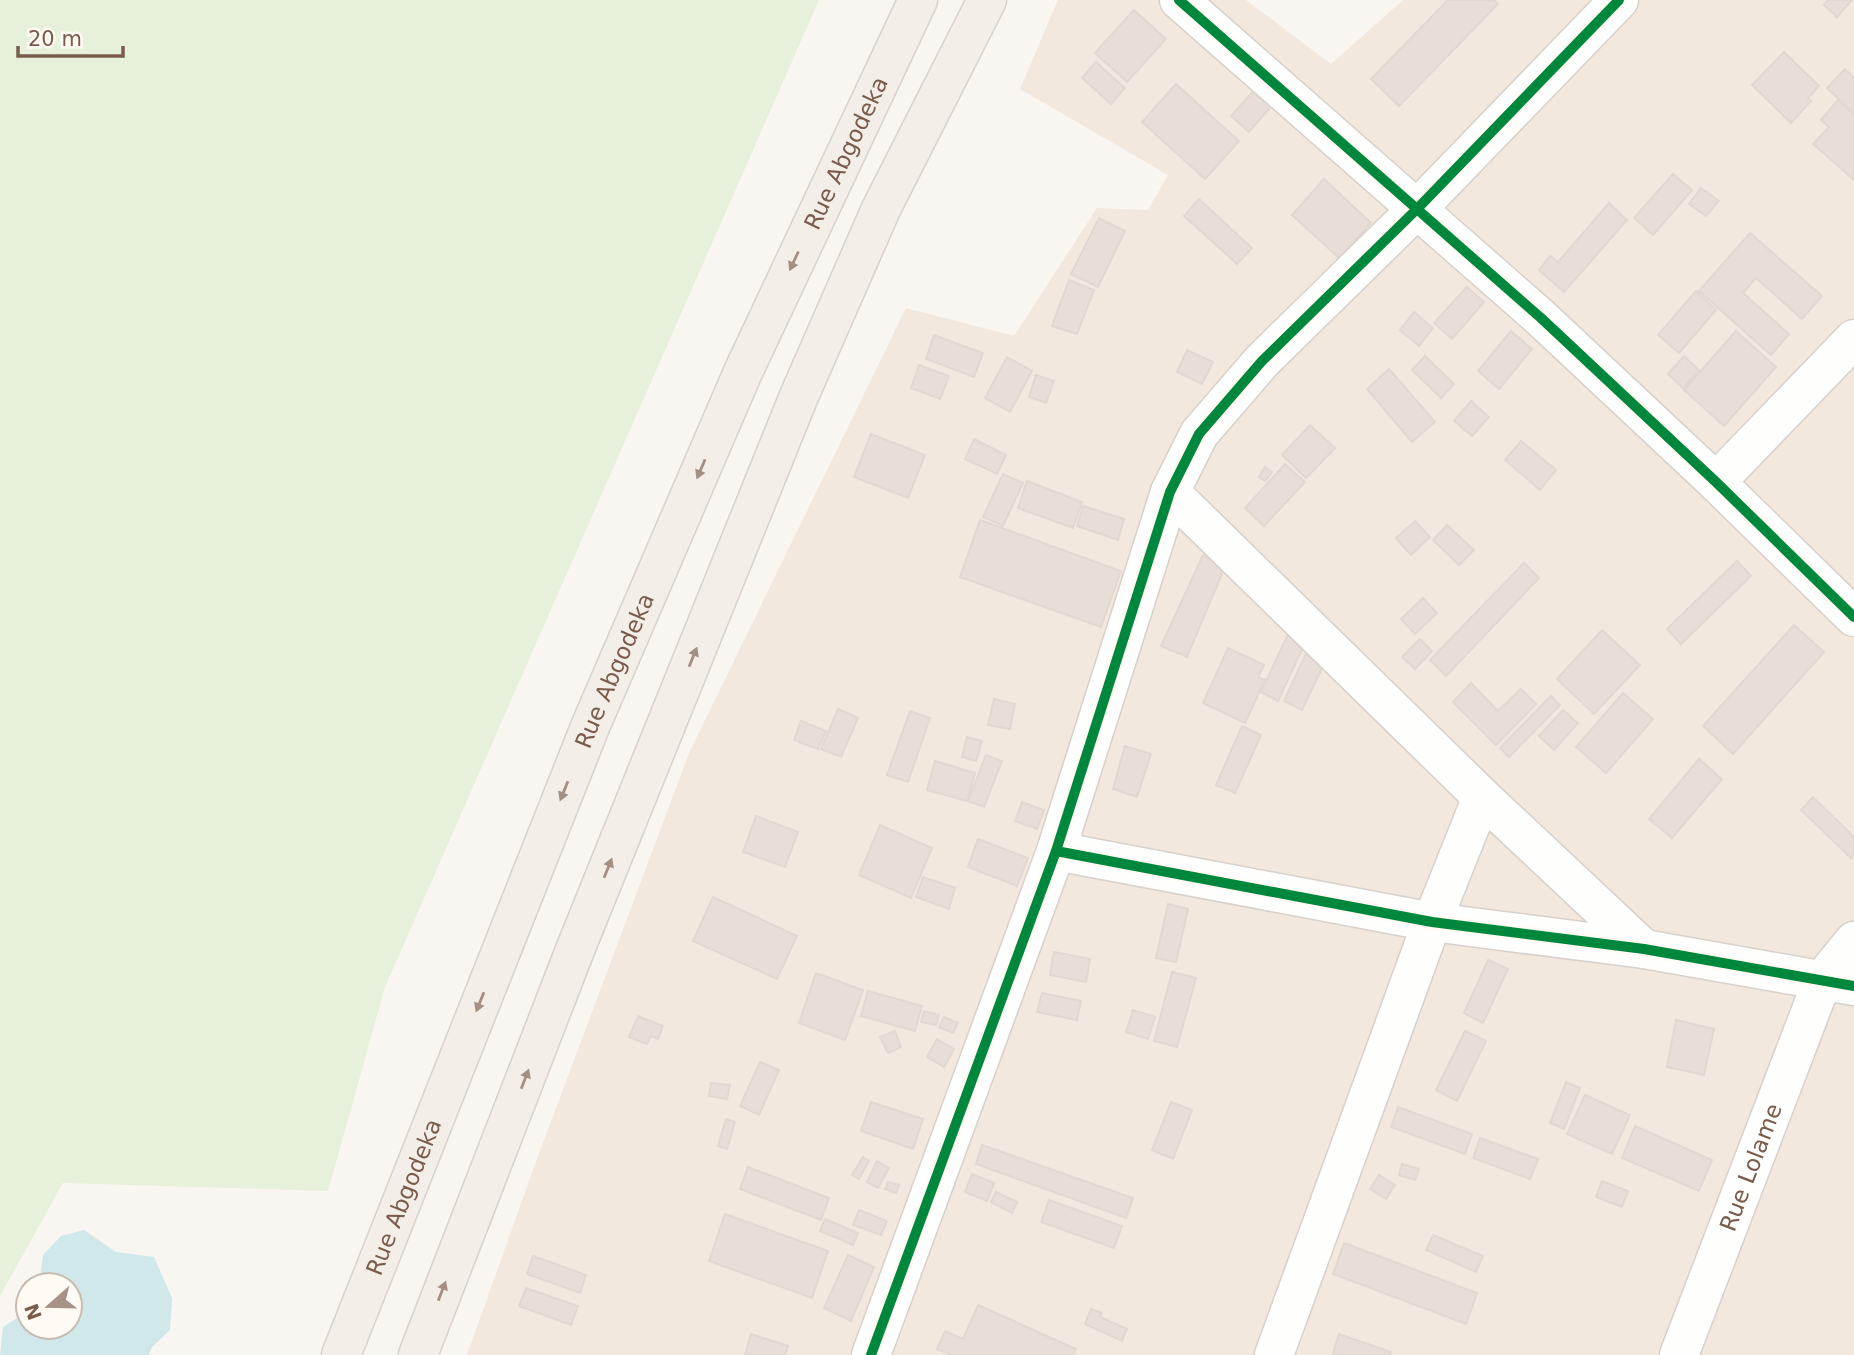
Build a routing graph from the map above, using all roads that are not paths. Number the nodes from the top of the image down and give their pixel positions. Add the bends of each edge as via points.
1 (918, 0) edge
2 (987, 0) edge
3 (1179, 0) edge
4 (1619, 0) edge
5 (1417, 209) junction
6 (1854, 339) edge
7 (1716, 482) junction
8 (1170, 492) junction
9 (1854, 617) edge
10 (1482, 797) junction
11 (1056, 851) junction
12 (1432, 922) junction
13 (1854, 941) edge
14 (1644, 949) junction
15 (1838, 983) edge
16 (341, 1355) edge
17 (418, 1355) edge
18 (871, 1355) edge
19 (1275, 1355) edge
20 (1679, 1355) edge

1 -> 16 main road, Rue Abgodeka via 743,372 590,727
17 -> 2 main road via 575,950 799,396 881,209
3 - 5 street
4 - 5 street
5 - 7 street
5 - 8 street via 1262,361 1199,434
6 - 7 street
7 - 9 street
8 - 10 street
8 - 11 street
10 - 12 street
10 - 14 street
11 - 12 street
11 - 18 street
12 - 14 street
12 - 19 street
13 - 15 street, Rue Lolame
14 - 15 street
15 - 20 street, Rue Lolame

